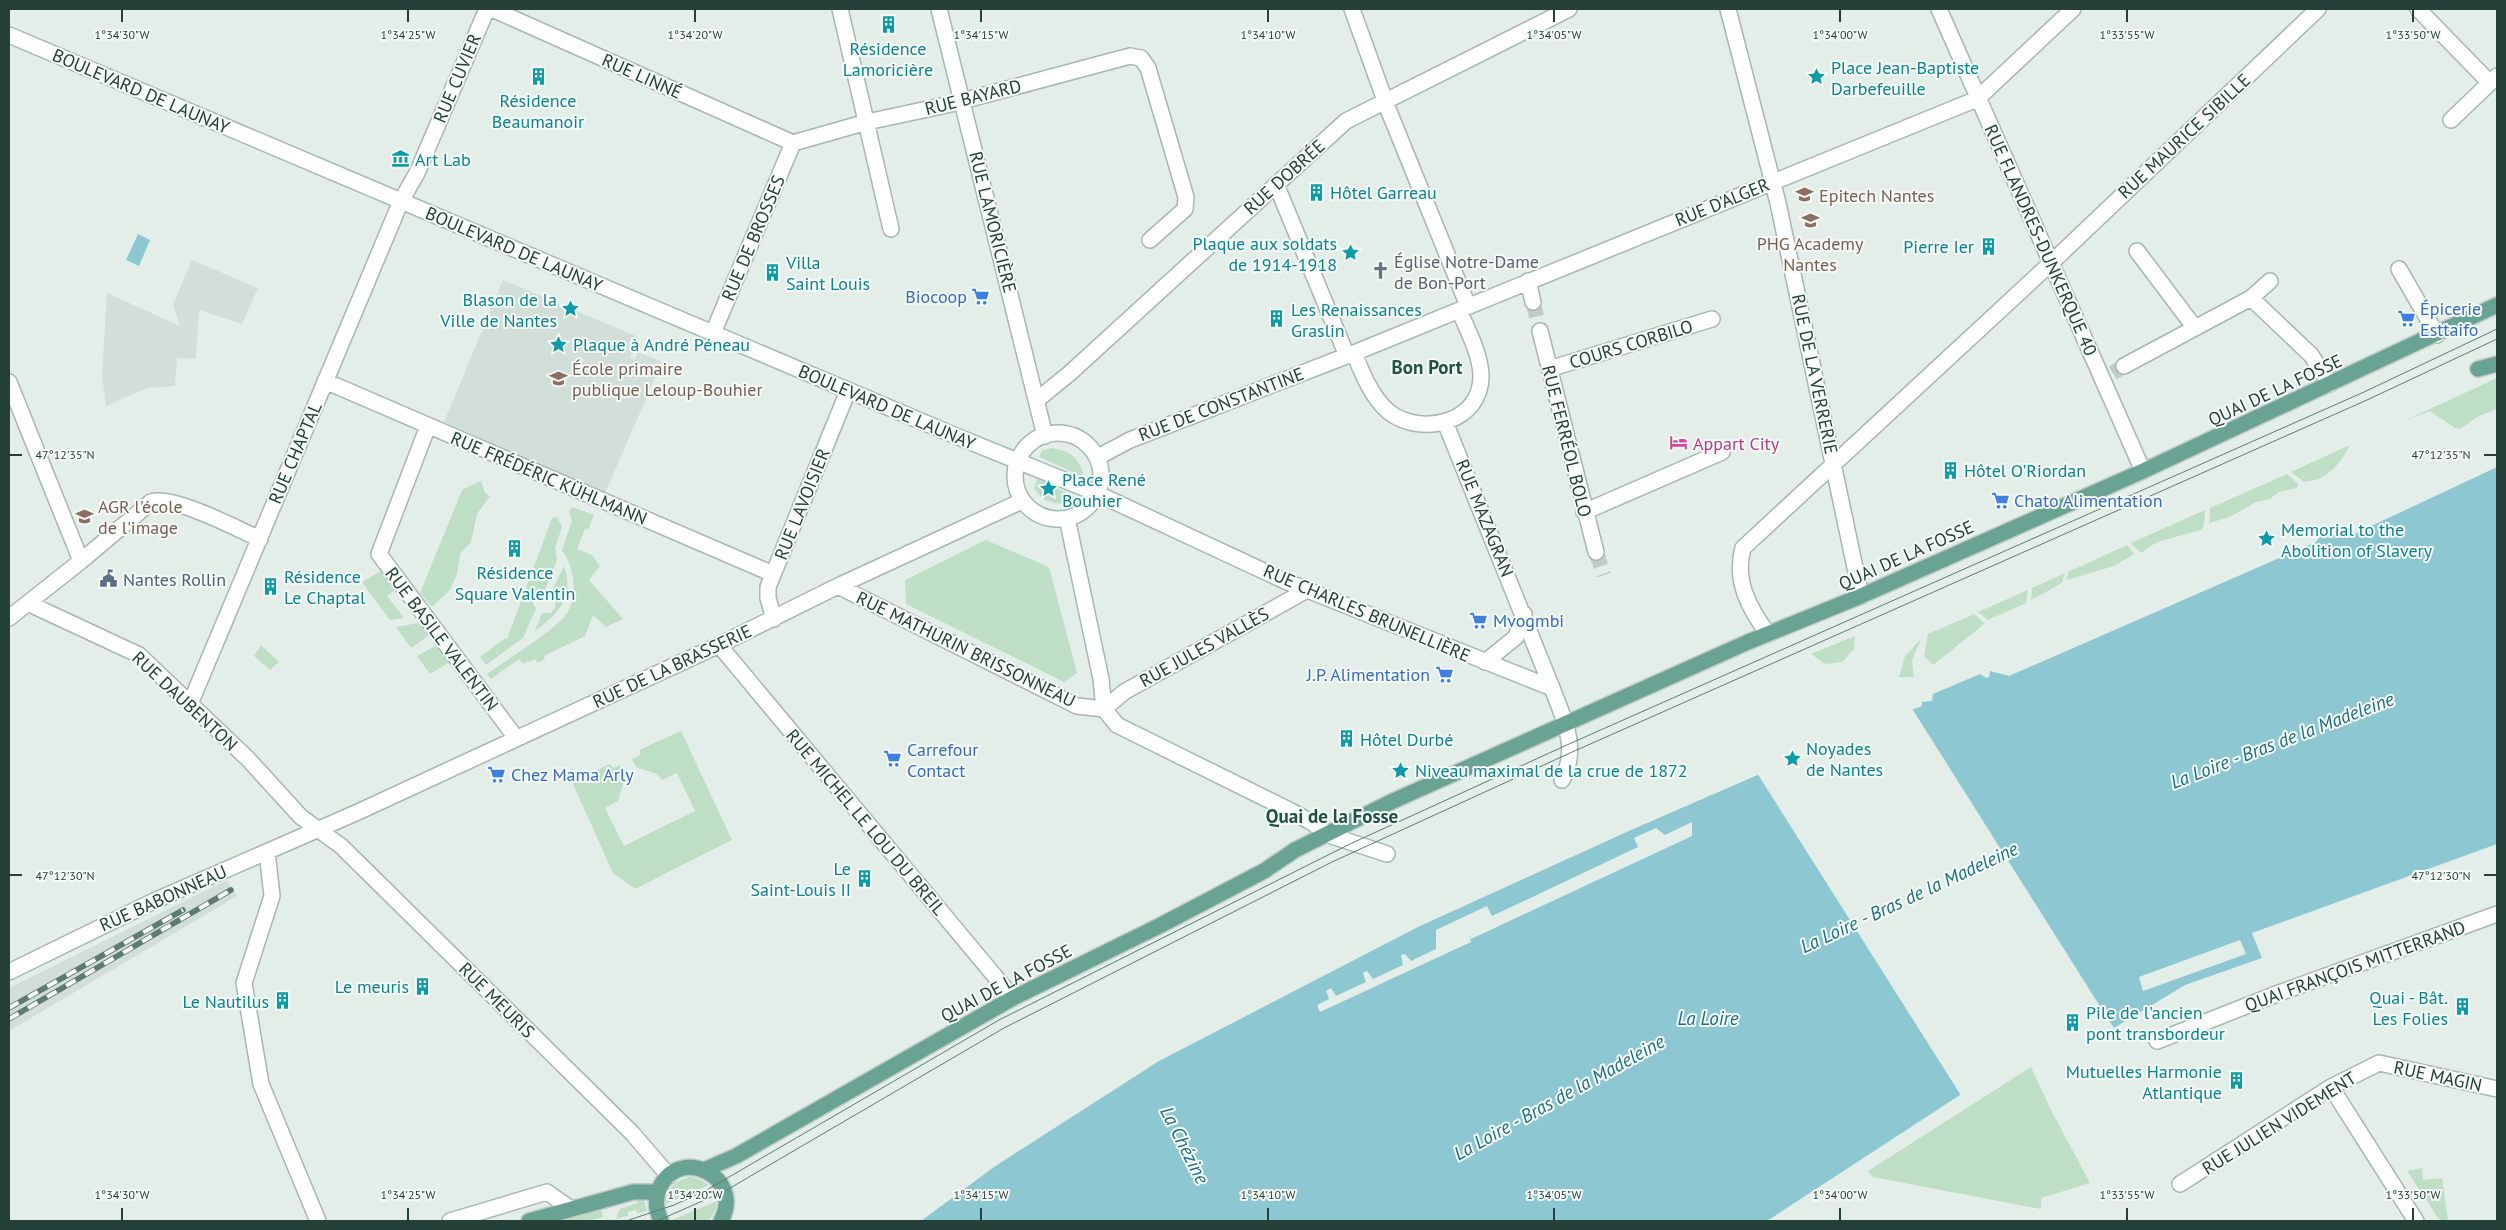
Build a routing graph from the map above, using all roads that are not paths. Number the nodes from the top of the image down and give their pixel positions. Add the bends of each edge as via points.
1 (487, 9) edge
2 (492, 9) edge
3 (840, 9) edge
4 (939, 9) edge
5 (1352, 9) edge
6 (1569, 9) edge
7 (1728, 9) edge
8 (1939, 9) edge
9 (2073, 9) edge
10 (2318, 9) edge
11 (2418, 9) edge
12 (9, 35) edge
13 (2494, 80) edge
14 (1977, 98) junction
15 (963, 101) junction
16 (1385, 101) junction
17 (2451, 120) dead end
18 (867, 122) junction
19 (792, 143) junction
20 (1772, 181) junction
21 (1276, 184) junction
22 (402, 201) junction
23 (891, 229) dead end
24 (1150, 240) dead end
25 (2138, 251) dead end
26 (2051, 263) junction
27 (2399, 269) dead end
28 (1528, 281) junction
29 (2270, 281) dead end
30 (2251, 298) junction
31 (1534, 302) tunnel mouth
32 (2497, 305) edge
33 (1463, 308) junction
34 (1712, 319) dead end
35 (2195, 328) junction
36 (1540, 331) tunnel mouth
37 (713, 333) junction
38 (2437, 335) junction
39 (1351, 354) junction
40 (2497, 356) edge
41 (2497, 364) edge
42 (1549, 369) junction
43 (2478, 369) joint
44 (2113, 372) junction
45 (325, 381) junction
46 (9, 382) edge
47 (2330, 384) junction
48 (848, 391) junction
49 (1037, 400) junction
50 (1445, 422) junction
51 (428, 426) junction
52 (1046, 436) junction
53 (1722, 452) dead end
54 (1098, 457) junction
55 (1019, 461) junction
56 (1834, 464) junction
57 (2143, 472) junction
58 (1096, 493) junction
59 (1022, 501) junction
60 (1584, 512) junction
61 (1067, 518) junction
62 (260, 539) junction
63 (1596, 552) tunnel mouth
64 (81, 561) junction
65 (773, 574) junction
66 (838, 586) junction
67 (1307, 590) junction
68 (1861, 596) junction
69 (9, 599) edge
70 (26, 604) junction
71 (1524, 614) junction
72 (9, 618) edge
73 (774, 619) junction
74 (1768, 634) junction
75 (719, 645) junction
76 (1485, 662) junction
77 (1552, 688) junction
78 (190, 704) junction
79 (1104, 709) junction
80 (1566, 723) junction
81 (516, 738) junction
82 (1562, 780) dead end
83 (320, 829) junction
84 (1329, 835) junction
85 (267, 852) junction
86 (1387, 854) dead end
87 (2497, 914) edge
88 (9, 972) edge
89 (1013, 998) junction
90 (2157, 1041) dead end
91 (2379, 1063) joint
92 (2331, 1087) junction
93 (2497, 1089) edge
94 (704, 1170) junction
95 (669, 1176) junction
96 (2180, 1184) dead end
97 (658, 1192) junction
98 (571, 1209) junction
99 (318, 1221) edge
100 (450, 1221) edge
101 (529, 1221) edge
102 (661, 1221) edge
103 (722, 1221) edge
104 (2416, 1221) edge

1 - 22 street, RUE CUVIER
2 - 19 street, RUE LINNÉ
3 - 18 street
4 - 15 street, RUE LAMORICIÈRE
5 - 16 street
6 - 16 street, RUE DOBRÉE
7 - 20 street, RUE DE LA VERRERIE
8 - 14 street, RUE FLANDRES-DUNKERQUE 40
9 - 14 street
10 - 26 street, RUE MAURICE SIBILLE
11 - 13 street
12 - 22 street, BOULEVARD DE LAUNAY
13 - 17 street
14 - 20 street, RUE D'ALGER
14 - 26 street, RUE FLANDRES-DUNKERQUE 40
15 - 18 street, RUE BAYARD
15 - 24 street, RUE BAYARD via 1130,56 1141,58 1148,68 1186,197 1185,209
15 - 49 street, RUE LAMORICIÈRE
16 - 21 street, RUE DOBRÉE via 1346,121
16 - 33 street
18 - 19 street, RUE BAYARD
18 - 23 street
19 - 37 street, RUE DE BROSSES
20 - 28 street, RUE D'ALGER
20 - 56 street, RUE DE LA VERRERIE
21 - 39 street
21 - 49 street, RUE DOBRÉE
22 - 37 street, BOULEVARD DE LAUNAY
22 - 45 street, RUE CHAPTAL
25 - 35 street
26 - 44 street, RUE FLANDRES-DUNKERQUE 40
26 - 56 street, RUE MAURICE SIBILLE
27 - 38 street
28 - 31 street
28 - 33 street, RUE D'ALGER
29 - 30 street
30 - 35 street
30 - 47 street via 2310,355
32 - 38 main road, QUAI DE LA FOSSE
33 - 39 street, RUE DE CONSTANTINE
33 - 50 street via 1477,356 1480,384 1471,404 1461,414
34 - 42 street, COURS CORBILO
35 - 44 street
36 - 42 street, RUE FERRÉOL BOLO
37 - 48 street, BOULEVARD DE LAUNAY
38 - 47 main road, QUAI DE LA FOSSE
39 - 50 street via 1374,394 1389,412 1414,424 1427,426
39 - 54 street, RUE DE CONSTANTINE via 1130,440
40 - 43 street
41 - 43 main road
42 - 60 street, RUE FERRÉOL BOLO
44 - 57 street, RUE FLANDRES-DUNKERQUE 40
45 - 51 street, RUE FRÉDÉRIC KÜHLMANN
45 - 62 street, RUE CHAPTAL
46 - 64 street
47 - 57 main road, QUAI DE LA FOSSE
48 - 55 street, BOULEVARD DE LAUNAY
48 - 65 street, RUE LAVOISIER
49 - 52 street, RUE LAMORICIÈRE
50 - 71 street, RUE MAZAGRAN
51 - 65 street, RUE FRÉDÉRIC KÜHLMANN
51 - 81 street, RUE BASILE VALENTIN via 379,554
52 - 54 street via 1061,433 1076,436 1089,444
52 - 55 street via 1029,445
53 - 60 street
54 - 58 street via 1100,472
55 - 58 street, BOULEVARD DE LAUNAY
55 - 59 street via 1015,481
56 - 68 street, RUE DE LA VERRERIE
56 - 74 street, RUE MAURICE SIBILLE via 1743,548 1739,563 1742,585 1756,617
57 - 68 main road, QUAI DE LA FOSSE
58 - 61 street via 1085,510
58 - 67 street, RUE CHARLES BRUNELLIÈRE
59 - 61 street via 1042,517 1054,520
59 - 66 street, RUE DE LA BRASSERIE
60 - 63 street, RUE FERRÉOL BOLO
61 - 79 street via 1101,679
62 - 64 street via 175,502 158,499
62 - 78 street, RUE CHAPTAL
64 - 70 street
65 - 73 street, RUE LAVOISIER via 768,598
66 - 73 street, RUE DE LA BRASSERIE
66 - 79 street, RUE MATHURIN BRISSONNEAU via 1077,706
67 - 76 street, RUE CHARLES BRUNELLIÈRE
67 - 79 street, RUE JULES VALLÈS via 1124,692
68 - 74 main road, QUAI DE LA FOSSE
69 - 70 street, RUE DAUBENTON
70 - 72 street
70 - 78 street, RUE DAUBENTON via 139,655
71 - 76 street via 1516,637
71 - 77 street, RUE MAZAGRAN
73 - 75 street, RUE DE LA BRASSERIE
74 - 80 main road, QUAI DE LA FOSSE
75 - 81 street, RUE DE LA BRASSERIE
75 - 89 street, RUE MICHEL LE LOU DU BREIL
76 - 77 street, RUE CHARLES BRUNELLIÈRE
77 - 80 street
78 - 83 street, RUE DAUBENTON via 248,759 301,817
79 - 84 street via 1117,725 1291,811
80 - 82 street via 1570,753 1569,767
80 - 84 main road, QUAI DE LA FOSSE via 1393,801
81 - 83 street, RUE DE LA BRASSERIE
83 - 85 street, RUE BABONNEAU
83 - 95 street, RUE MEURIS via 602,1103
84 - 86 street
84 - 89 main road, QUAI DE LA FOSSE via 1295,850 1264,871 1161,925
85 - 88 street, RUE BABONNEAU via 154,901
85 - 99 street via 272,896 244,983 261,1084
87 - 90 street, QUAI FRANÇOIS MITTERRAND
89 - 94 main road, QUAI DE LA FOSSE via 736,1156
91 - 92 street, RUE JULIEN VIDEMENT
91 - 93 street, RUE MAGIN
92 - 96 street, RUE JULIEN VIDEMENT
92 - 104 street
94 - 95 main road via 687,1168
94 - 103 main road via 717,1178 725,1191 726,1207
95 - 97 main road
97 - 98 main road via 633,1192
97 - 102 main road via 656,1206
98 - 100 street via 548,1192
98 - 101 main road

